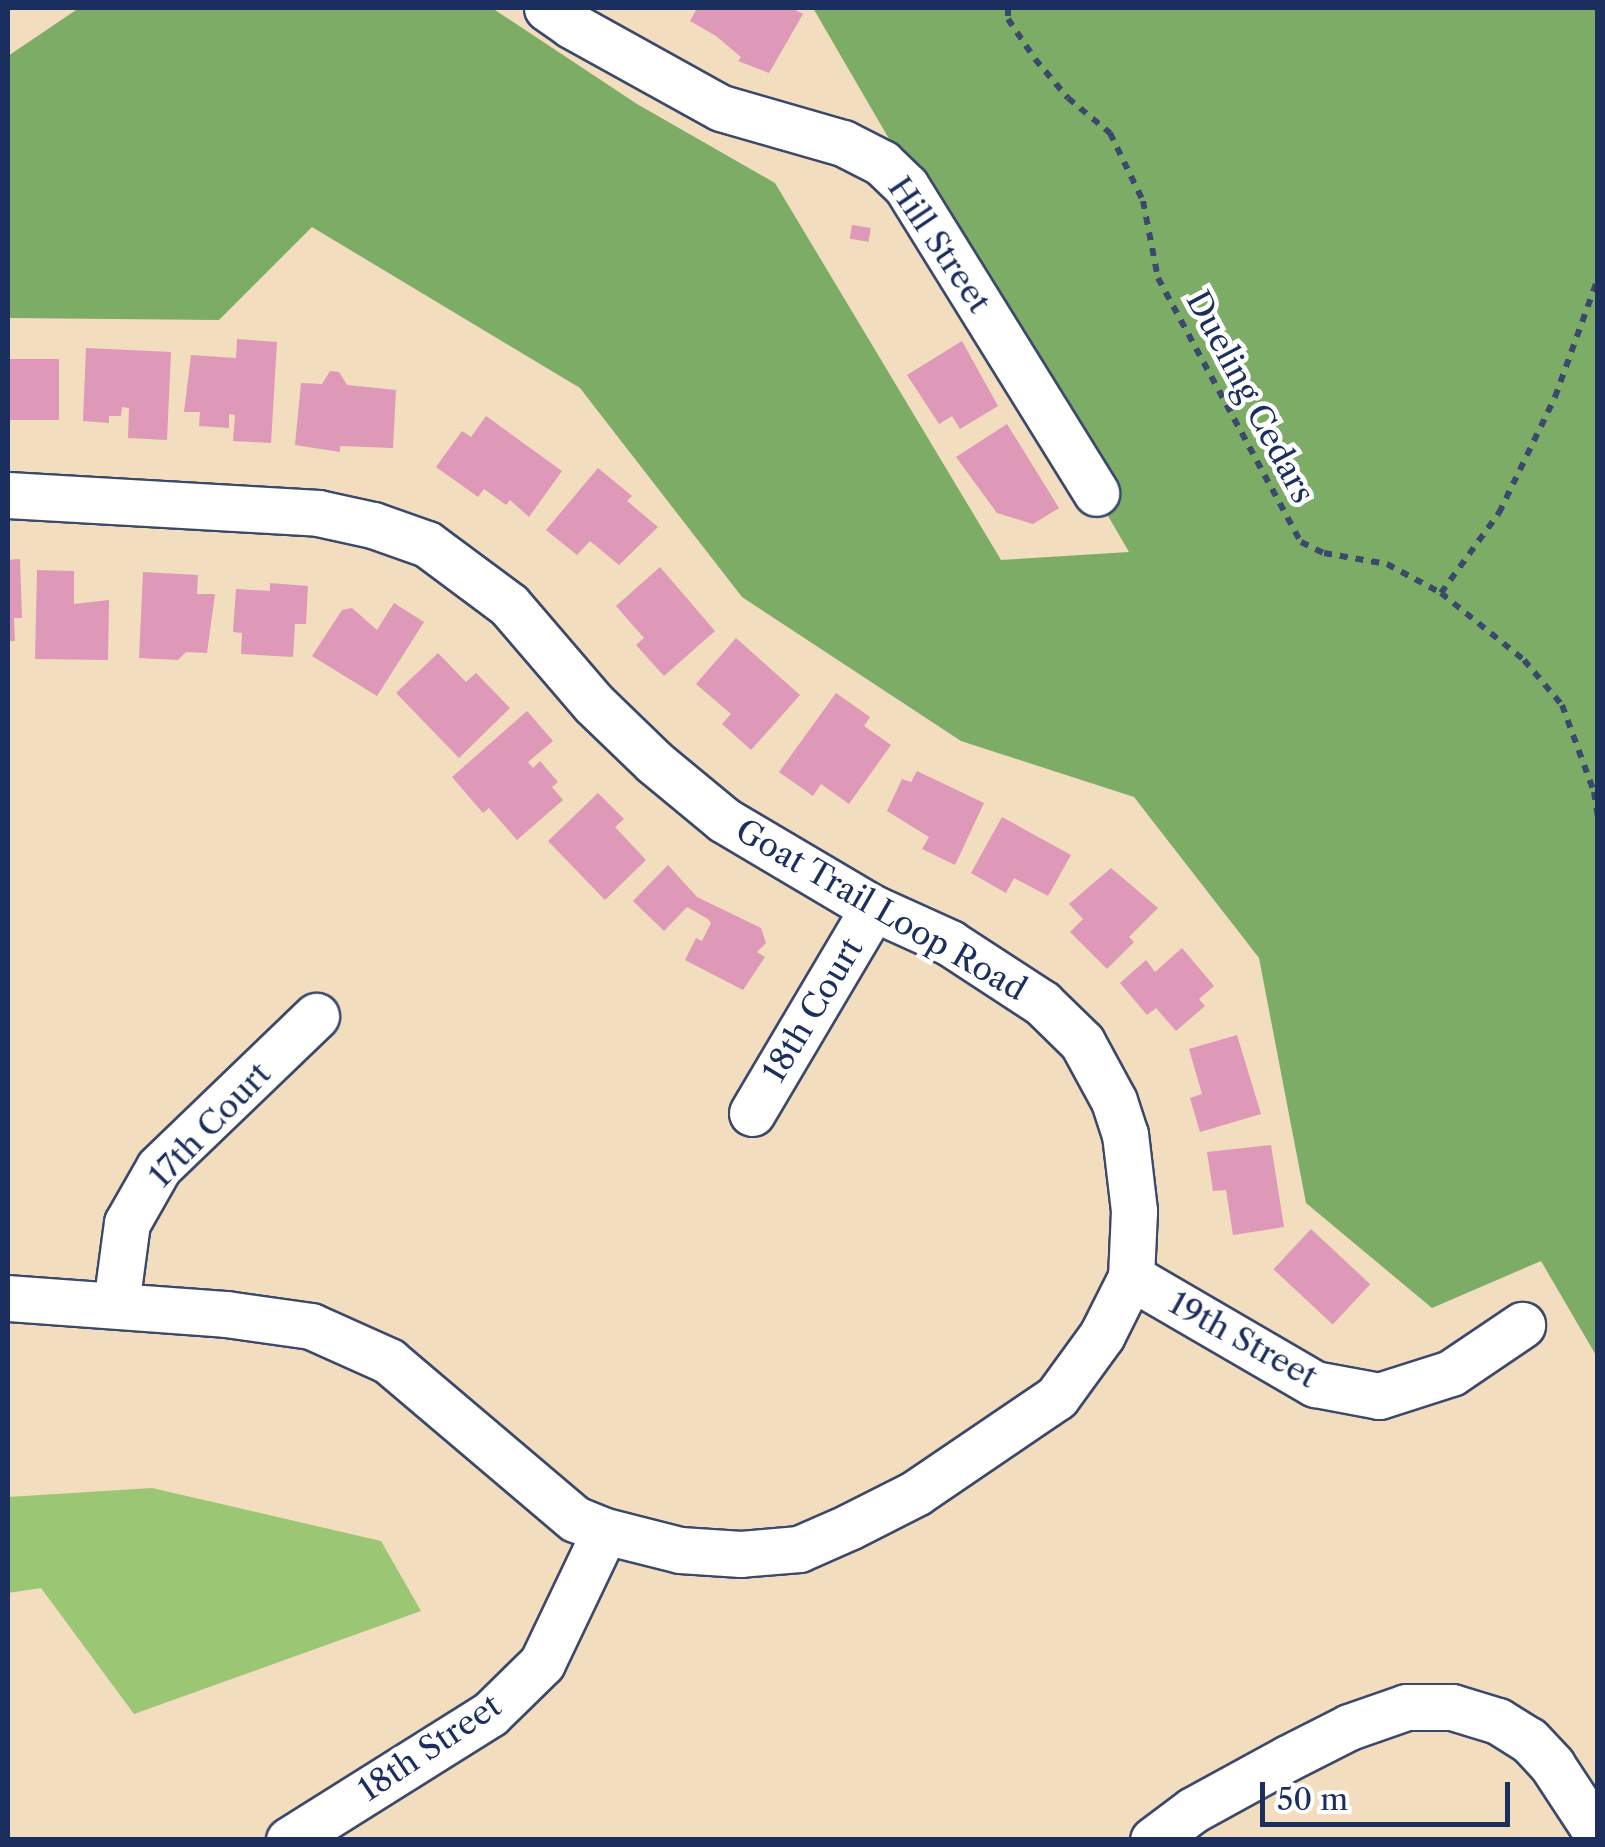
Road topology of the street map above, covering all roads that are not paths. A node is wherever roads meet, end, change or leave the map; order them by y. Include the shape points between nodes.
1 (547, 8) edge
2 (1096, 492) dead end
3 (8, 495) edge
4 (873, 908) junction
5 (316, 1016) dead end
6 (752, 1113) dead end
7 (1131, 1277) junction
8 (8, 1298) edge
9 (116, 1305) junction
10 (1522, 1325) dead end
11 (605, 1532) junction
12 (1598, 1836) edge
13 (289, 1840) edge
14 (1153, 1840) edge

1 - 2 street, Hill Street via 721,108 843,142 882,163 906,186
3 - 4 street, Goat Trail Loop Road via 318,513 427,544 509,605 594,704 694,796 752,840
4 - 6 street, 18th Court
4 - 7 street, Goat Trail Loop Road via 1000,972 1082,1042 1125,1134 1134,1212
5 - 9 street, 17th Court via 160,1167 127,1222
7 - 10 street, 19th Street via 1314,1384 1379,1396 1450,1373
7 - 11 street, Goat Trail Loop Road via 1102,1335 1057,1397 916,1493 849,1527 799,1548 741,1554 680,1550
8 - 9 street, Goat Trail Loop Road
9 - 11 street, Goat Trail Loop Road via 311,1326 389,1360 575,1519
11 - 13 street, 18th Street via 542,1663 529,1676 490,1714
12 - 14 street via 1529,1740 1498,1721 1452,1707 1406,1706 1349,1727 1192,1810

